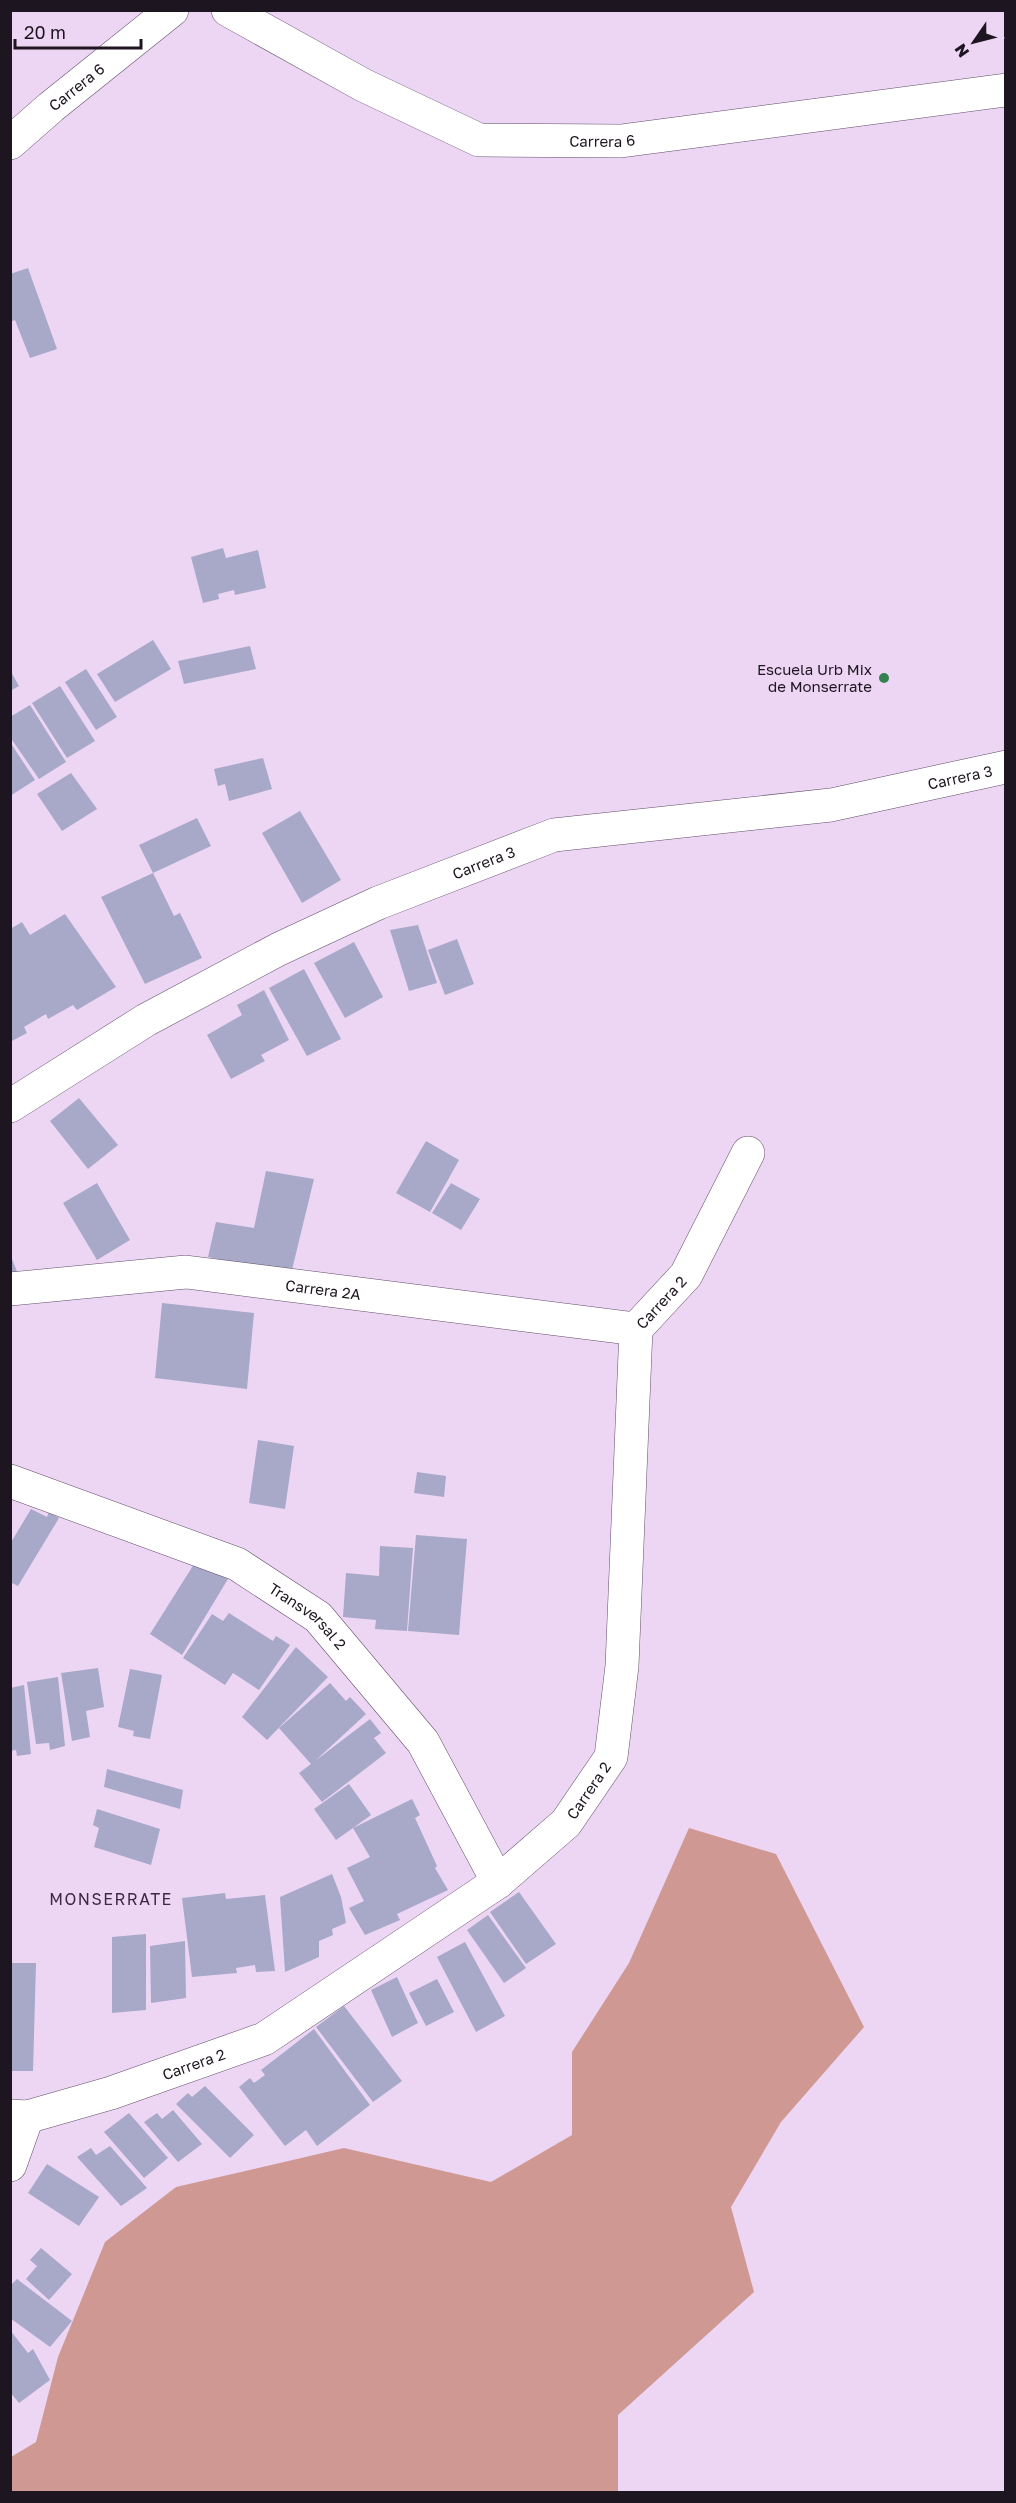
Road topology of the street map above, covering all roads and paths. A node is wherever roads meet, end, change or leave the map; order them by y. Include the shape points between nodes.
1 (172, 10) edge
2 (228, 10) edge
3 (1005, 90) edge
4 (10, 143) edge
5 (1005, 767) edge
6 (10, 1106) edge
7 (747, 1153) dead end
8 (10, 1289) edge
9 (636, 1329) junction
10 (10, 1481) edge
11 (498, 1882) junction
12 (19, 2116) edge
13 (10, 2165) edge

1 - 4 street, Carrera 6
2 - 3 street, Carrera 6 via 363,85 479,140 621,141
5 - 6 street, Carrera 3 via 831,805 554,835 378,903 279,949 146,1020
7 - 9 street, Carrera 2 via 686,1275
8 - 9 street, Carrera 2A via 186,1272
9 - 11 street, Carrera 2 via 622,1666 611,1757 566,1823
10 - 11 street, Transversal 2 via 237,1564 318,1617 423,1742
11 - 12 street, Carrera 2 via 264,2039 111,2094
12 - 13 street

